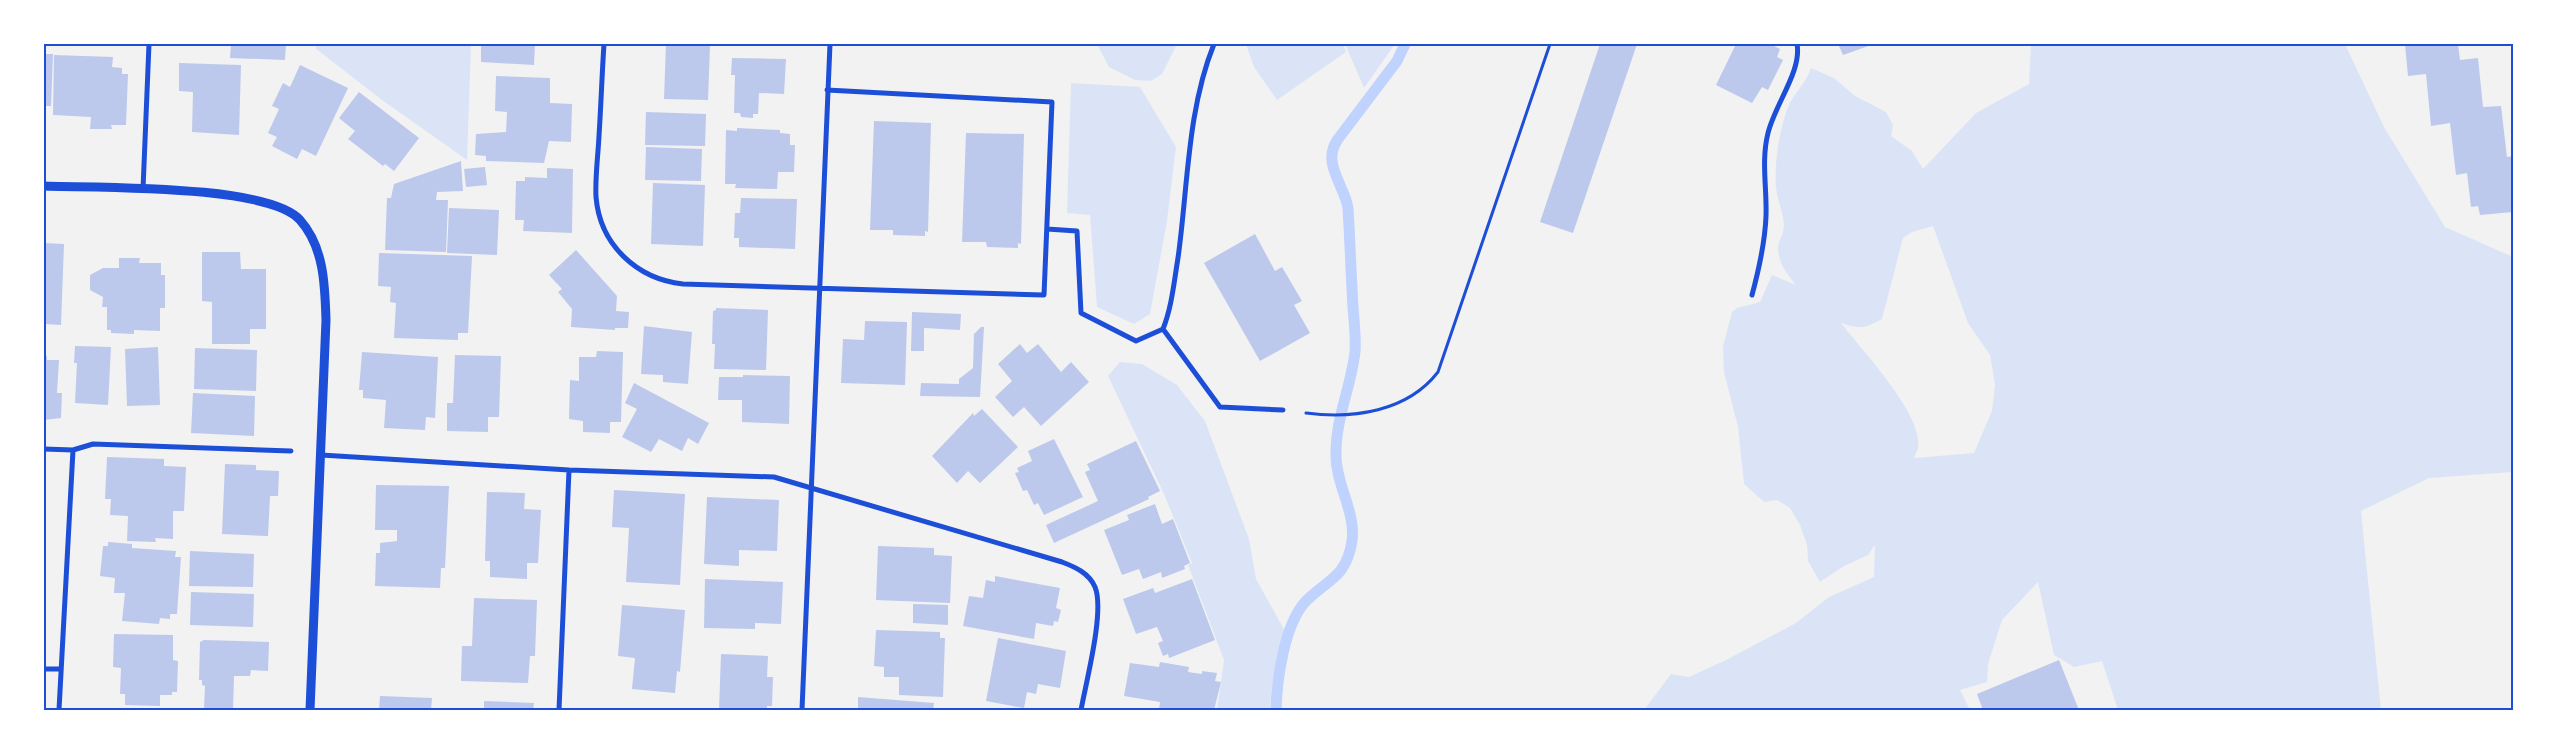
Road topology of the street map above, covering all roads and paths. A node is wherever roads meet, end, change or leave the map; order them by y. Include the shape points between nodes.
1 (149, 44) edge
2 (604, 44) edge
3 (830, 44) edge
4 (1214, 44) edge
5 (1550, 44) edge
6 (1797, 44) edge
7 (827, 90) junction
8 (44, 186) edge
9 (143, 190) junction
10 (1047, 229) junction
11 (819, 289) junction
12 (1752, 295) dead end
13 (1163, 329) junction
14 (1283, 410) joint
15 (44, 449) edge
16 (73, 450) junction
17 (291, 451) dead end
18 (321, 455) junction
19 (569, 470) junction
20 (811, 486) junction
21 (44, 668) edge
22 (61, 669) junction
23 (59, 710) edge
24 (310, 710) edge
25 (559, 710) edge
26 (802, 710) edge
27 (1082, 710) edge

1 - 9 street
2 - 11 street via 596,198 605,232 615,248 637,268 667,282
3 - 7 street
4 - 13 street via 1196,104 1185,210 1170,312
5 - 14 path via 1438,372 1416,393 1383,409 1354,415
6 - 12 street via 1798,61 1778,103 1768,134 1764,172 1764,240
7 - 10 street via 1052,102
7 - 11 street
8 - 9 street
9 - 18 street via 207,193 261,202 290,210 307,229 321,261 325,293
10 - 11 street via 1044,295
10 - 13 street via 1077,231 1081,313 1136,342
11 - 20 street
13 - 14 street via 1220,407
15 - 16 street
16 - 17 street via 94,444
16 - 22 street
18 - 19 street
18 - 24 street
19 - 20 street via 774,477
19 - 25 street
20 - 26 street
20 - 27 street via 1062,562 1088,576 1098,601
21 - 22 street
22 - 23 street

